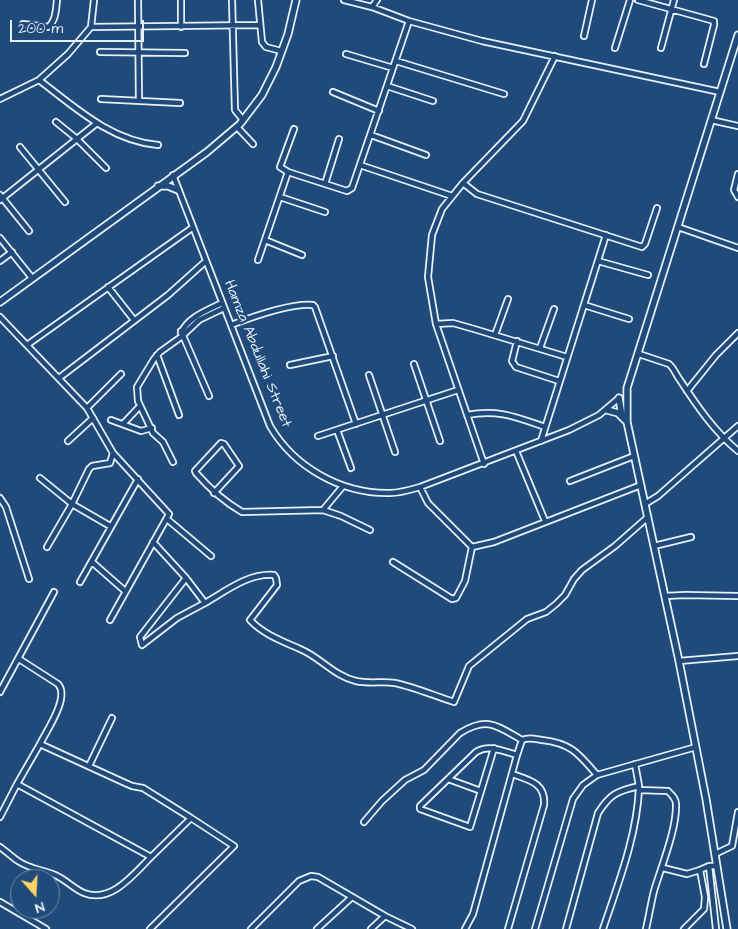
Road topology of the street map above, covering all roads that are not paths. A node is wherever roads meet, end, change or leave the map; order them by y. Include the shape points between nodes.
1 (57, 0) edge
2 (94, 0) edge
3 (138, 0) edge
4 (181, 0) edge
5 (232, 0) edge
6 (258, 0) edge
7 (296, 0) edge
8 (344, 0) edge
9 (377, 0) edge
10 (592, 0) edge
11 (630, 0) edge
12 (638, 0) edge
13 (674, 0) edge
14 (644, 1) edge
15 (372, 7) junction
16 (672, 9) junction
17 (409, 21) junction
18 (23, 24) dead end
19 (260, 25) junction
20 (181, 26) junction
21 (233, 26) junction
22 (92, 27) junction
23 (139, 27) junction
24 (738, 35) edge
25 (584, 36) dead end
26 (615, 48) dead end
27 (662, 48) dead end
28 (281, 51) junction
29 (100, 52) dead end
30 (139, 52) junction
31 (186, 53) dead end
32 (346, 54) dead end
33 (555, 56) junction
34 (396, 61) junction
35 (704, 64) dead end
36 (394, 68) junction
37 (39, 80) junction
38 (387, 86) junction
39 (333, 92) dead end
40 (720, 92) junction
41 (504, 94) dead end
42 (0, 100) edge
43 (101, 100) dead end
44 (139, 101) junction
45 (433, 101) dead end
46 (180, 103) dead end
47 (379, 111) junction
48 (243, 120) junction
49 (711, 120) junction
50 (56, 122) dead end
51 (96, 123) junction
52 (738, 126) edge
53 (237, 127) junction
54 (294, 129) dead end
55 (371, 135) junction
56 (77, 139) junction
57 (339, 139) dead end
58 (158, 144) dead end
59 (253, 144) dead end
60 (20, 147) dead end
61 (426, 155) dead end
62 (360, 165) junction
63 (39, 168) junction
64 (106, 168) dead end
65 (288, 172) junction
66 (738, 174) edge
67 (173, 175) junction
68 (463, 183) junction
69 (325, 184) junction
70 (158, 186) junction
71 (178, 190) junction
72 (452, 196) junction
73 (280, 197) junction
74 (738, 197) edge
75 (1, 198) edge
76 (65, 202) dead end
77 (657, 208) dead end
78 (325, 212) dead end
79 (678, 227) junction
80 (192, 228) junction
81 (29, 230) dead end
82 (606, 236) junction
83 (0, 238) edge
84 (265, 240) junction
85 (738, 248) edge
86 (12, 252) junction
87 (302, 255) dead end
88 (258, 260) dead end
89 (0, 261) edge
90 (206, 261) junction
91 (598, 261) junction
92 (648, 275) dead end
93 (32, 278) junction
94 (108, 287) junction
95 (508, 299) dead end
96 (0, 302) edge
97 (584, 305) junction
98 (223, 306) junction
99 (554, 309) dead end
100 (0, 317) edge
101 (629, 319) dead end
102 (134, 320) junction
103 (436, 324) junction
104 (231, 325) junction
105 (738, 333) edge
106 (182, 334) junction
107 (495, 335) junction
108 (517, 341) junction
109 (27, 345) junction
110 (540, 348) junction
111 (639, 354) junction
112 (157, 355) junction
113 (332, 356) junction
114 (567, 356) junction
115 (414, 364) dead end
116 (290, 365) dead end
117 (121, 374) dead end
118 (369, 375) dead end
119 (60, 378) junction
120 (559, 381) junction
121 (627, 388) junction
122 (458, 390) junction
123 (687, 390) junction
124 (209, 396) dead end
125 (619, 398) junction
126 (426, 401) junction
127 (626, 403) junction
128 (140, 406) junction
129 (87, 408) junction
130 (607, 410) junction
131 (179, 415) dead end
132 (382, 415) junction
133 (467, 415) junction
134 (622, 416) junction
135 (93, 418) junction
136 (111, 420) dead end
137 (627, 422) junction
138 (123, 424) junction
139 (356, 424) junction
140 (545, 426) junction
141 (738, 426) edge
142 (152, 428) junction
143 (338, 430) junction
144 (318, 436) dead end
145 (723, 438) junction
146 (68, 441) dead end
147 (440, 441) dead end
148 (541, 441) junction
149 (516, 451) junction
150 (738, 451) edge
151 (395, 452) dead end
152 (113, 453) junction
153 (634, 456) junction
154 (173, 462) dead end
155 (484, 464) junction
156 (351, 468) dead end
157 (40, 478) dead end
158 (138, 479) junction
159 (570, 480) dead end
160 (640, 485) junction
161 (343, 486) junction
162 (420, 488) junction
163 (214, 493) junction
164 (0, 499) edge
165 (72, 504) junction
166 (646, 504) junction
167 (323, 510) junction
168 (648, 517) junction
169 (167, 519) junction
170 (545, 522) junction
171 (110, 526) junction
172 (370, 530) dead end
173 (691, 537) dead end
174 (153, 542) junction
175 (654, 546) junction
176 (47, 547) dead end
177 (472, 547) junction
178 (211, 556) dead end
179 (92, 562) junction
180 (393, 562) dead end
181 (186, 578) junction
182 (29, 579) dead end
183 (80, 582) dead end
184 (125, 591) junction
185 (54, 592) dead end
186 (665, 596) junction
187 (738, 596) edge
188 (205, 603) junction
189 (110, 620) dead end
190 (738, 656) edge
191 (19, 658) junction
192 (679, 660) junction
193 (0, 692) edge
194 (112, 718) dead end
195 (522, 740) junction
196 (40, 744) junction
197 (696, 747) junction
198 (494, 748) junction
199 (516, 755) junction
200 (635, 764) junction
201 (89, 766) junction
202 (512, 774) junction
203 (597, 775) junction
204 (448, 779) junction
205 (17, 784) junction
206 (639, 788) junction
207 (481, 791) junction
208 (738, 812) edge
209 (0, 817) edge
210 (191, 818) junction
211 (364, 822) dead end
212 (738, 843) edge
213 (732, 846) junction
214 (0, 847) edge
215 (715, 854) junction
216 (151, 857) junction
217 (709, 866) junction
218 (717, 866) junction
219 (663, 868) junction
220 (700, 870) junction
221 (352, 897) junction
222 (0, 902) edge
223 (385, 916) junction
224 (46, 929) edge
225 (150, 929) edge
226 (251, 929) edge
227 (317, 929) edge
228 (371, 929) edge
229 (412, 929) edge
230 (465, 929) edge
231 (508, 929) edge
232 (535, 929) edge
233 (566, 929) edge
234 (603, 929) edge
235 (646, 929) edge
236 (684, 929) edge
237 (716, 929) edge
238 (728, 929) edge

1 - 18 street via 52,24 48,27
2 - 22 street
3 - 23 street
4 - 20 street
5 - 21 street
6 - 19 street
7 - 28 main road
8 - 15 street
9 - 15 street
10 - 25 street
11 - 26 street
12 - 14 street
13 - 16 street
14 - 16 street
15 - 17 street
16 - 27 street
16 - 35 street via 715,22
17 - 33 street via 482,42
17 - 34 street
19 - 21 street
19 - 28 street via 262,42 266,47
20 - 21 street
20 - 23 street
21 - 48 street via 235,110
22 - 23 street
22 - 37 street
23 - 30 street
24 - 40 main road
28 - 48 main road via 268,83
29 - 30 street
30 - 31 street
30 - 44 street
32 - 36 street
33 - 40 street
33 - 68 street via 523,121
34 - 36 street
34 - 41 street
36 - 38 street
37 - 42 street
37 - 51 street
38 - 45 street
38 - 47 street
39 - 47 street
40 - 49 main road
43 - 44 street
44 - 46 street
47 - 55 street
48 - 53 main road
49 - 52 street
49 - 79 main road
50 - 56 street
51 - 56 street
51 - 58 street via 128,139
53 - 59 street
53 - 67 main road
54 - 65 street via 280,166
55 - 61 street
55 - 62 street
56 - 63 street
56 - 64 street
57 - 69 street
60 - 63 street
62 - 69 street via 350,190
62 - 72 street
63 - 75 street
63 - 76 street
65 - 69 street
65 - 73 street
66 - 74 street via 734,190
67 - 70 main road
67 - 71 street, Hamza Abdullahi Street
68 - 72 street
68 - 82 street via 477,194
70 - 71 main road
70 - 93 main road
71 - 80 street, Hamza Abdullahi Street
72 - 103 street via 442,209 432,235 428,277
73 - 78 street
73 - 84 street
75 - 81 street
77 - 82 street via 644,246
79 - 85 street
79 - 111 main road
80 - 90 street, Hamza Abdullahi Street
80 - 94 street
82 - 91 street
83 - 86 street
84 - 87 street
84 - 88 street
86 - 89 street
86 - 93 street
90 - 98 street, Hamza Abdullahi Street
90 - 102 street
91 - 92 street
91 - 97 street
93 - 96 main road
94 - 102 street
94 - 109 street
95 - 107 street
97 - 101 street
97 - 114 street
98 - 104 street, Hamza Abdullahi Street
98 - 106 street
99 - 110 street
100 - 109 street
102 - 119 street
103 - 107 street via 453,324
103 - 122 street
104 - 113 street via 302,305 313,305
104 - 161 street, Hamza Abdullahi Street via 278,439 306,466
105 - 123 street
106 - 112 street
106 - 124 street
107 - 108 street
108 - 110 street
108 - 120 street via 512,361 516,367
109 - 119 street
110 - 114 street
111 - 121 main road
111 - 123 street via 673,367
112 - 128 street via 137,387
112 - 131 street
113 - 116 street
113 - 139 street
114 - 120 street
115 - 126 street
117 - 129 street
118 - 132 street
119 - 129 street
120 - 140 street
121 - 125 main road
121 - 127 main road
122 - 126 street
122 - 133 street
123 - 145 street
125 - 127 main road
125 - 130 street, Hamza Abdullahi Street
125 - 134 main road
126 - 132 street
126 - 147 street
127 - 137 main road
128 - 138 street
128 - 142 street
129 - 135 street
130 - 134 main road
130 - 148 street, Hamza Abdullahi Street
132 - 139 street
132 - 151 street
133 - 140 street via 501,413
133 - 155 street
134 - 137 main road
135 - 146 street
135 - 152 street
136 - 138 street
137 - 153 main road
138 - 142 street via 141,431
139 - 143 street
140 - 148 street
141 - 145 street
142 - 154 street
143 - 144 street
143 - 156 street
145 - 150 street
145 - 166 street
148 - 149 street, Hamza Abdullahi Street
149 - 155 street, Hamza Abdullahi Street
149 - 170 street
152 - 158 street
152 - 165 street via 110,463 92,466
153 - 159 street
153 - 160 main road
155 - 162 street, Hamza Abdullahi Street
157 - 165 street
158 - 169 street via 168,511
158 - 171 street
160 - 166 main road
160 - 170 street
161 - 162 street, Hamza Abdullahi Street via 388,493
161 - 167 street
162 - 177 street via 428,503
163 - 163 street via 239,466 221,443 195,471
163 - 167 street via 242,512
164 - 182 street via 6,507
165 - 171 street
165 - 176 street
166 - 168 main road
167 - 172 street
168 - 175 main road
168 - 188 street via 582,570 556,604 546,612 527,619 469,666 454,702 394,683 356,681 338,675 302,649 284,643 255,626 250,620 277,585 274,575 266,574 243,581
169 - 174 street
169 - 178 street
170 - 177 street
171 - 179 street
173 - 175 street
174 - 181 street
174 - 184 street
175 - 186 main road
177 - 180 street via 465,581 456,598 452,599
179 - 183 street
179 - 184 street
181 - 188 street
181 - 188 street via 140,637 142,645 177,618
184 - 189 street
185 - 191 street
186 - 187 street
186 - 192 main road
190 - 192 street
191 - 193 street
191 - 196 street via 62,688 60,706
192 - 197 main road
194 - 201 street
195 - 199 street
195 - 203 street via 527,738 566,745 582,757
195 - 211 street via 484,722 466,729 424,770 405,780
196 - 201 street
196 - 205 street
197 - 200 street
197 - 215 main road
198 - 199 street
198 - 204 street via 484,747 476,752
198 - 207 street
199 - 202 street
200 - 203 street
200 - 206 street
201 - 210 street via 143,788
202 - 230 street via 473,914
202 - 231 street via 538,785 545,796
203 - 232 street via 583,785 573,799
204 - 207 street
204 - 207 street via 420,809 470,827
205 - 209 street
205 - 216 street
206 - 219 street via 668,791 675,799
206 - 233 street via 622,790 607,799 598,813
206 - 234 street via 634,827
208 - 213 street
210 - 216 street
210 - 225 street via 234,846
212 - 213 street
213 - 215 street
214 - 216 street via 23,864 56,875 98,897 109,894
215 - 218 main road
217 - 218 street
217 - 220 street
217 - 237 street
218 - 238 main road
219 - 220 street via 687,874
219 - 235 street
220 - 236 street via 704,909
221 - 223 street
221 - 226 street via 311,876 299,881
221 - 227 street
222 - 224 street
223 - 228 street
223 - 229 street

